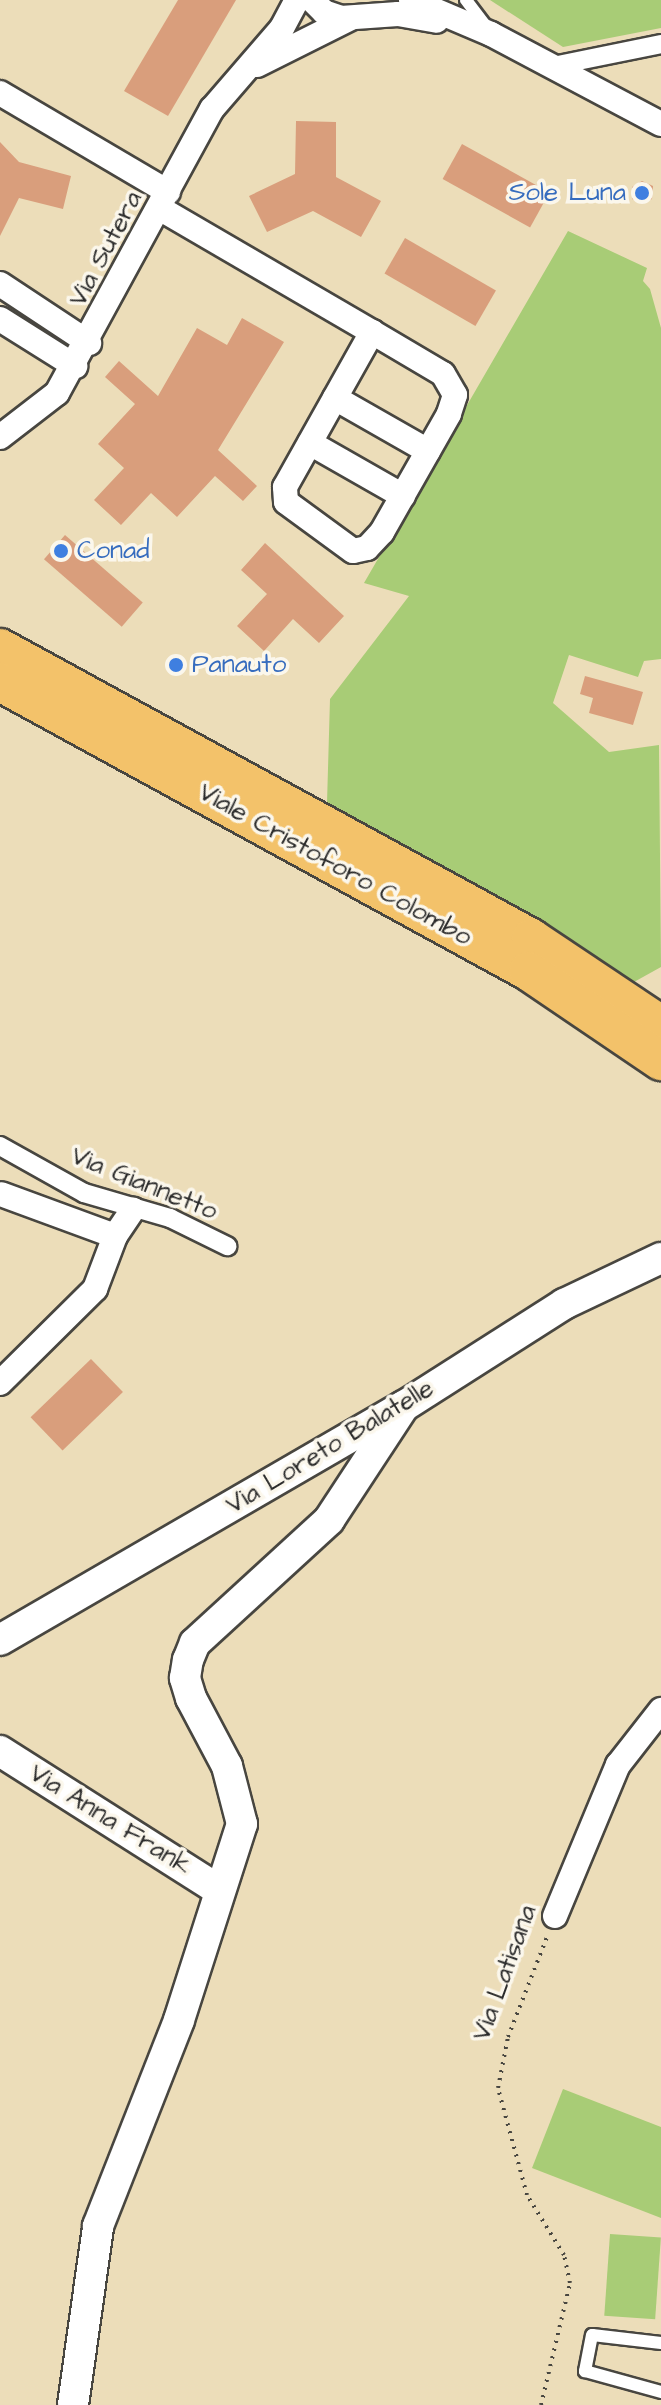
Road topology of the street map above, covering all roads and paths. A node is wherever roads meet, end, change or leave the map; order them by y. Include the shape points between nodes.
1 (297, 0) edge
2 (312, 0) edge
3 (411, 0) edge
4 (466, 0) edge
5 (362, 11) edge
6 (483, 31) junction
7 (661, 44) edge
8 (553, 66) junction
9 (244, 72) junction
10 (0, 93) edge
11 (661, 124) edge
12 (164, 200) junction
13 (0, 284) edge
14 (0, 319) edge
15 (372, 332) junction
16 (89, 343) junction
17 (75, 366) junction
18 (335, 398) junction
19 (0, 437) edge
20 (310, 443) junction
21 (428, 451) junction
22 (403, 496) junction
23 (0, 648) edge
24 (0, 682) edge
25 (661, 1025) edge
26 (661, 1061) edge
27 (0, 1146) edge
28 (1, 1194) edge
29 (133, 1209) junction
30 (115, 1236) junction
31 (227, 1246) dead end
32 (661, 1258) edge
33 (0, 1383) edge
34 (404, 1406) junction
35 (0, 1640) edge
36 (661, 1710) edge
37 (0, 1751) edge
38 (219, 1890) junction
39 (555, 1916) joint
40 (661, 2343) edge
41 (661, 2392) edge
42 (73, 2405) edge
43 (541, 2405) edge

1 - 9 street, Via Sutera via 282,28
2 - 5 street via 333,16
3 - 6 street
4 - 6 lane
5 - 6 street
5 - 9 street
6 - 8 street
7 - 8 street
8 - 11 street
9 - 12 street, Via Sutera via 212,109
10 - 12 street
12 - 15 street
12 - 16 street, Via Sutera
13 - 16 street
14 - 17 street
15 - 18 street
15 - 21 street via 443,374 455,395
16 - 17 street, Via Sutera
17 - 19 street, Via Sutera via 57,393
18 - 20 street
18 - 21 street
20 - 22 street
20 - 22 street via 285,487 286,502 353,551 367,548 382,532
21 - 22 street
23 - 25 main road, Viale Cristoforo Colombo via 531,938
24 - 26 main road, Viale Cristoforo Colombo via 528,971
27 - 29 street, Via Giannetto via 84,1193
28 - 30 street
29 - 30 street
29 - 31 street, Via Giannetto via 170,1218
30 - 33 street via 95,1289
32 - 34 street, Via Loreto Balatelle via 564,1304
34 - 35 street, Via Loreto Balatelle
34 - 38 street via 329,1520 195,1643 188,1660 185,1678 191,1698 227,1766 239,1803 238,1849
36 - 39 street, Via Latisana via 618,1765
37 - 38 street, Via Anna Frank
38 - 42 street via 179,2020 98,2226
39 - 43 path, Via Latisana via 508,2037 498,2088 527,2195 564,2255 570,2283
40 - 41 lane via 592,2335 585,2371

